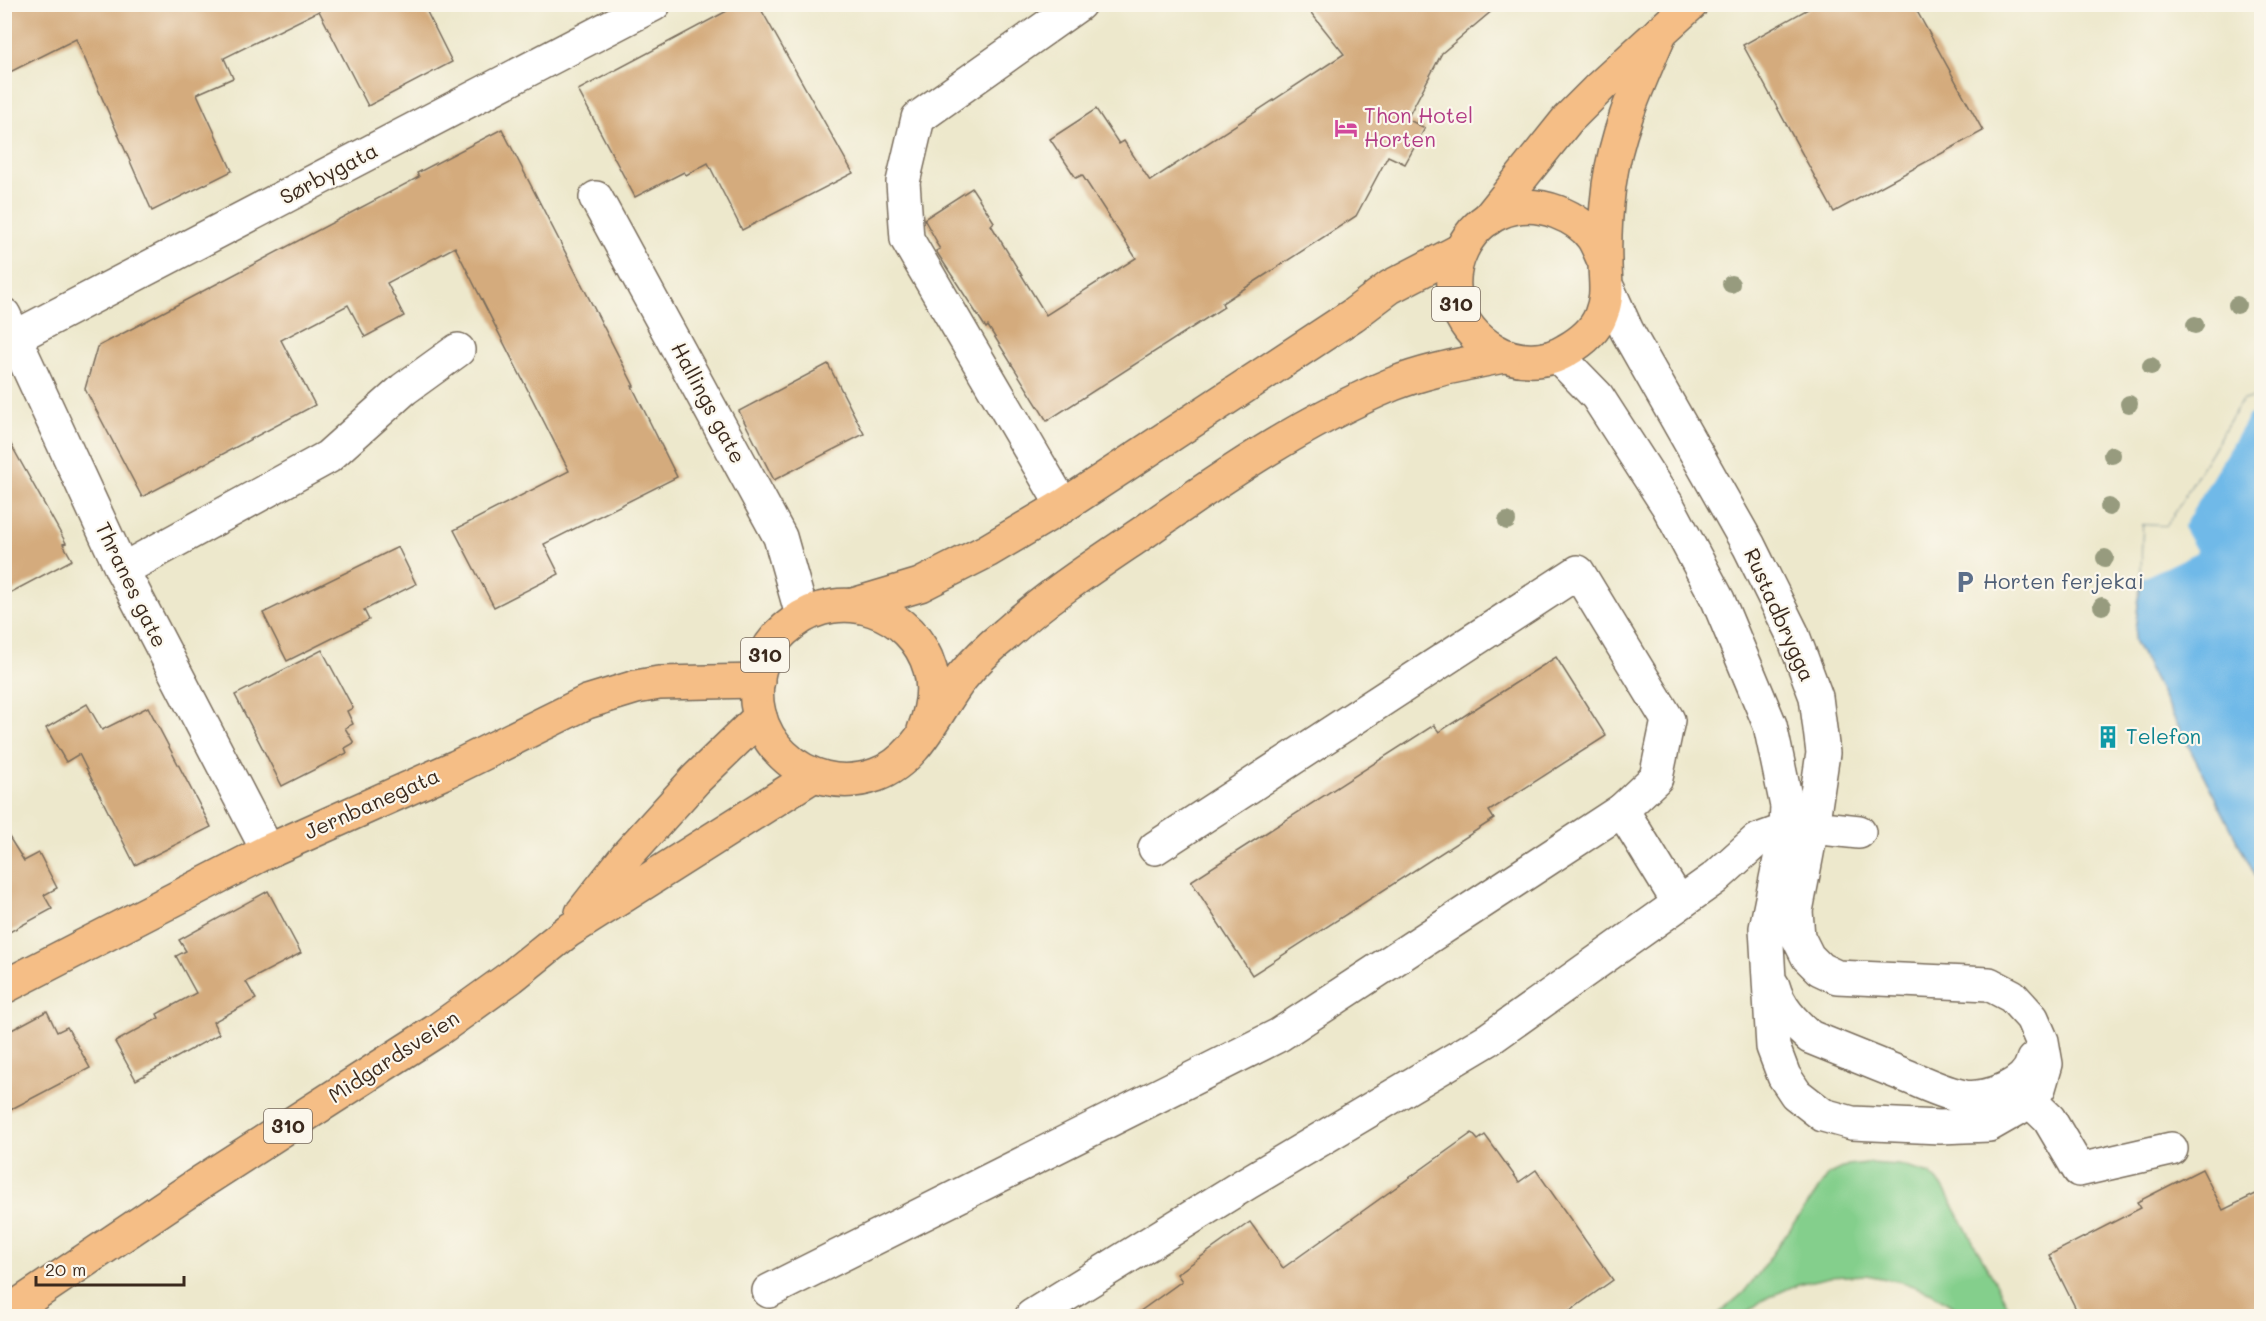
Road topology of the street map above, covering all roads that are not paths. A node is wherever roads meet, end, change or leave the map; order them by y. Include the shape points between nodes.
1 (654, 4) edge
2 (1079, 4) edge
3 (1691, 4) edge
4 (1661, 31) junction
5 (596, 198) dead end
6 (1488, 219) junction
7 (1461, 249) junction
8 (1606, 276) junction
9 (8, 332) edge
10 (458, 350) dead end
11 (1503, 356) junction
12 (1558, 356) junction
13 (1064, 506) junction
14 (122, 570) junction
15 (853, 605) junction
16 (802, 615) junction
17 (758, 681) junction
18 (760, 717) junction
19 (924, 730) junction
20 (814, 775) junction
21 (1622, 810) junction
22 (1799, 829) junction
23 (1859, 832) dead end
24 (1155, 848) dead end
25 (268, 851) junction
26 (1680, 903) junction
27 (568, 931) junction
28 (1767, 957) junction
29 (4, 987) edge
30 (2022, 1007) junction
31 (2028, 1099) junction
32 (2171, 1149) dead end
33 (769, 1290) dead end
34 (4, 1315) edge
35 (1032, 1317) edge

1 - 9 street, Sørbygata
2 - 13 street via 918,118 903,182 906,239
3 - 4 main road, 310
4 - 6 main road, 310 via 1568,119
4 - 8 main road, 310 via 1621,124 1610,184
5 - 16 street, Hallings gate via 780,537
6 - 7 main road, 310 via 1472,232
6 - 8 main road, 310 via 1515,207 1544,207 1571,217 1592,236
7 - 11 main road, 310 via 1454,274 1455,300 1464,324 1481,342
7 - 13 main road, 310 via 1390,287
8 - 12 main road, 310 via 1600,317 1583,340
8 - 22 street, Rustadbrygga via 1627,331 1749,546 1792,633 1816,697 1822,753
9 - 14 street, Thranes gate
10 - 14 street via 404,389 328,457
11 - 12 main road, 310 via 1530,361
11 - 19 main road, 310 via 1393,384 1323,418 1210,486 1057,592 1006,633 963,675
12 - 22 street, Rustadbrygga via 1612,417 1668,506 1718,600 1770,725 1786,806
13 - 15 main road, 310 via 920,585
14 - 25 street, Thranes gate
15 - 16 main road, 310 via 818,607
15 - 19 main road, 310 via 893,619 921,650 930,669 933,689
16 - 17 main road, 310 via 771,645
17 - 18 main road, 310
17 - 25 main road, Jernbanegata via 659,683 586,702 456,767
18 - 20 main road, 310 via 778,751 790,764
18 - 27 main road, Midgardsveien / 310 via 696,779 629,853
19 - 20 main road, 310 via 897,764 878,774 857,780
20 - 27 main road, Midgardsveien / 310
21 - 24 street via 1656,778 1668,720 1578,572
21 - 26 street
21 - 33 street via 1279,1035
22 - 23 street
22 - 26 street via 1756,841
22 - 28 street, Rustadbrygga via 1766,928
22 - 30 street, Rustadbrygga via 1798,938 1820,969 1837,976 1989,984 2012,996
25 - 29 main road, Jernbanegata
26 - 35 street via 1489,1040 1247,1183
27 - 34 main road, Midgardsveien / 310 via 436,1031
28 - 30 street, Rustadbrygga via 1779,1004 1810,1037 1966,1097 2010,1088 2031,1067 2035,1046
28 - 31 street, Rustadbrygga via 1773,1047 1796,1094 1823,1115 1852,1123 1989,1125
30 - 31 street, Rustadbrygga via 2032,1018 2042,1041 2046,1064 2039,1088
31 - 32 street via 2049,1119 2079,1170

